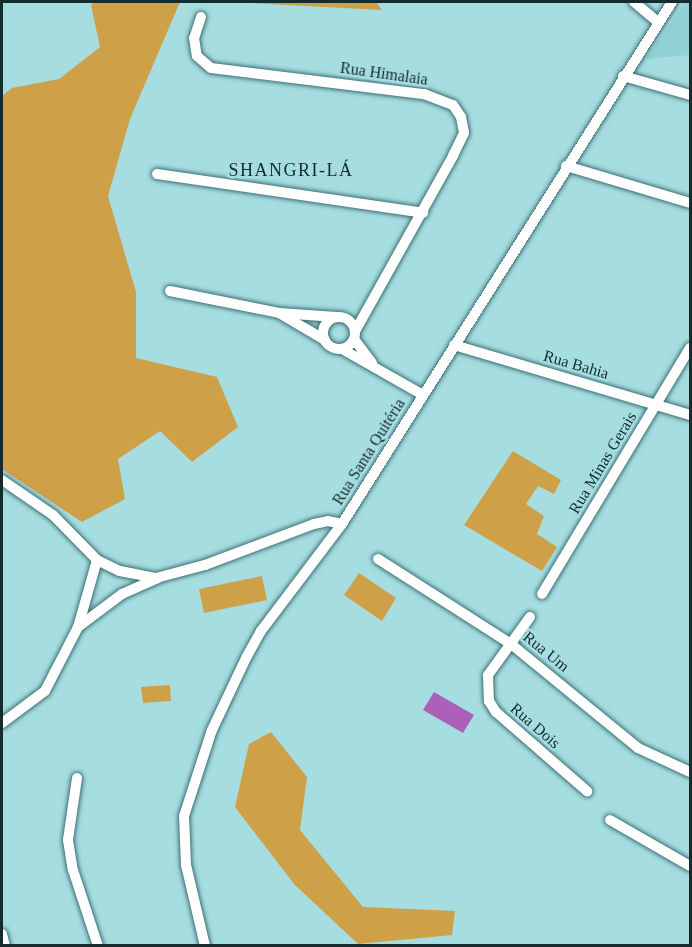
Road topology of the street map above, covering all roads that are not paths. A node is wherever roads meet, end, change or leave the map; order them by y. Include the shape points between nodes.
1 (634, 2) edge
2 (672, 2) edge
3 (201, 17) dead end
4 (658, 22) junction
5 (623, 76) junction
6 (690, 95) edge
7 (566, 166) junction
8 (157, 174) dead end
9 (690, 203) edge
10 (423, 213) junction
11 (170, 291) dead end
12 (367, 306) junction
13 (279, 313) junction
14 (341, 318) junction
15 (354, 335) junction
16 (325, 340) junction
17 (454, 345) junction
18 (690, 348) edge
19 (342, 349) junction
20 (374, 365) junction
21 (423, 395) junction
22 (656, 404) junction
23 (690, 415) edge
24 (2, 480) edge
25 (342, 524) junction
26 (378, 559) dead end
27 (97, 560) junction
28 (161, 577) junction
29 (542, 594) dead end
30 (530, 617) dead end
31 (78, 627) junction
32 (511, 644) junction
33 (2, 723) edge
34 (690, 772) edge
35 (77, 778) dead end
36 (587, 791) dead end
37 (610, 820) dead end
38 (690, 866) edge
39 (2, 934) edge
40 (5, 945) edge
41 (98, 945) edge
42 (205, 945) edge

1 - 4 street
2 - 4 street, Rua Santa Quitéria
3 - 10 street, Rua Himalaia via 195,38 197,56 211,68 424,94 453,105 462,117 464,134
4 - 5 street, Rua Santa Quitéria
5 - 6 street
5 - 7 street, Rua Santa Quitéria
7 - 9 street
7 - 17 street, Rua Santa Quitéria
8 - 10 street
10 - 12 street, Rua Himalaia
11 - 13 street
12 - 14 street, Rua Himalaia
12 - 15 street, Rua Himalaia
13 - 14 street
13 - 16 street
14 - 15 street
14 - 16 street via 325,328
15 - 19 street
15 - 20 street
16 - 19 street via 333,348
17 - 21 street, Rua Santa Quitéria
17 - 22 street, Rua Bahia
18 - 22 street, Rua Minas Gerais
19 - 20 street
20 - 21 street
21 - 25 street, Rua Santa Quitéria
22 - 23 street, Rua Bahia
22 - 29 street, Rua Minas Gerais
24 - 27 street via 53,514
25 - 28 street via 314,524 205,565
25 - 42 street, Rua Santa Quitéria via 261,631 246,658 212,730 187,805 182,840
26 - 32 street, Rua Um
27 - 28 street via 120,572
27 - 31 street
28 - 31 street via 122,594
30 - 32 street, Rua Dois
31 - 33 street via 44,693
32 - 34 street, Rua Um via 638,748
32 - 36 street, Rua Dois via 488,675 489,701 496,712
35 - 41 street via 68,840
37 - 38 street
39 - 40 street

